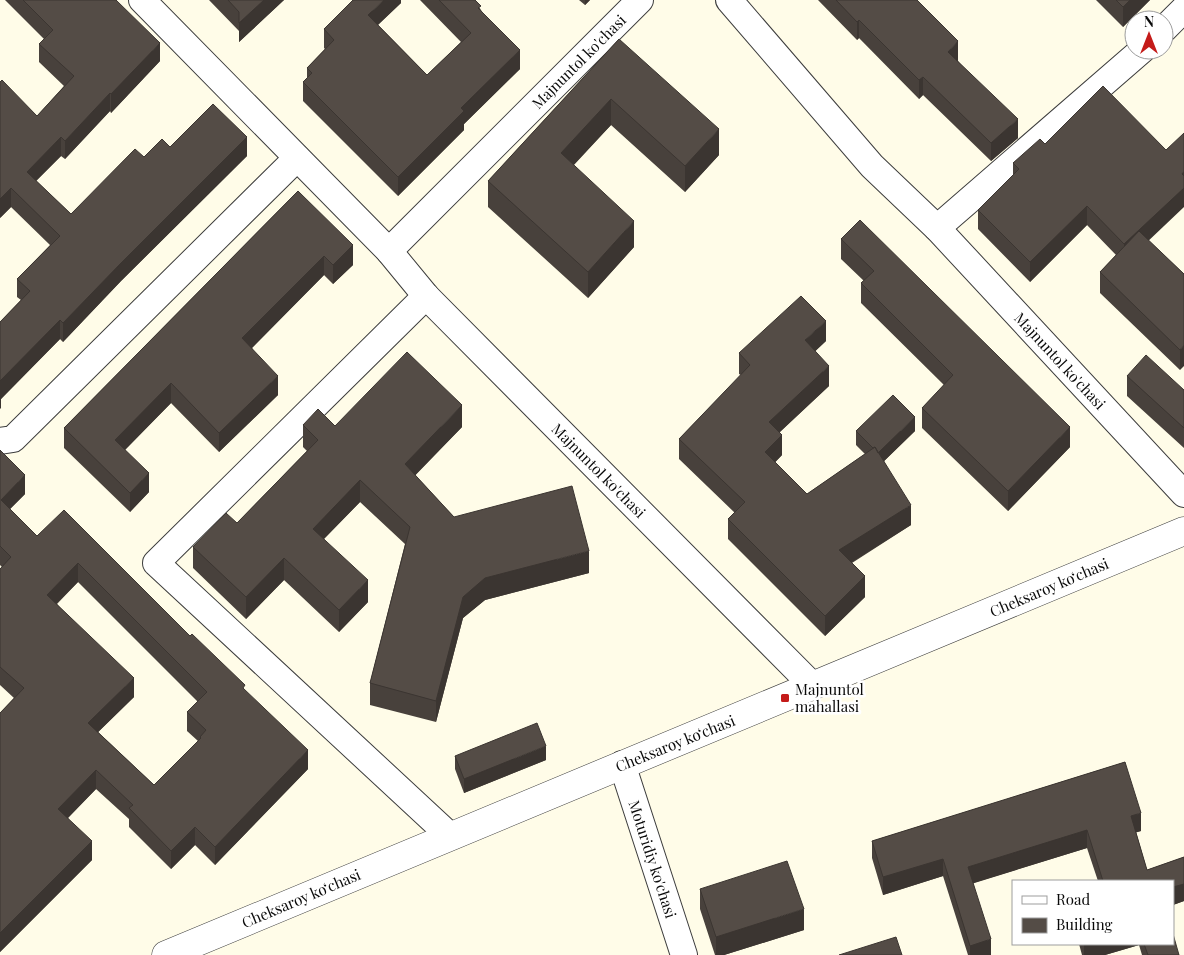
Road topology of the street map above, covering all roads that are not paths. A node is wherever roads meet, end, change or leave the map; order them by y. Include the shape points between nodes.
1 (142, 0) edge
2 (640, 0) edge
3 (729, 0) edge
4 (1184, 10) edge
5 (1174, 20) edge
6 (1130, 60) edge
7 (297, 158) junction
8 (937, 228) junction
9 (389, 251) junction
10 (426, 296) junction
11 (0, 440) edge
12 (1184, 494) edge
13 (1184, 531) edge
14 (813, 686) junction
15 (622, 764) junction
16 (449, 835) junction
17 (166, 955) edge
18 (684, 955) edge

1 - 7 street, Majnuntol ko'chasi
2 - 9 street, Majnuntol ko'chasi
3 - 8 street, Majnuntol ko'chasi via 872,166
4 - 5 street
6 - 8 street
7 - 9 street, Majnuntol ko'chasi
7 - 11 street via 13,439
8 - 12 street, Majnuntol ko'chasi
9 - 10 street, Majnuntol ko'chasi
10 - 14 street, Majnuntol ko'chasi
10 - 16 street via 156,563
13 - 14 street, Cheksaroy koʻchasi
14 - 15 street, Cheksaroy koʻchasi
15 - 16 street, Cheksaroy koʻchasi
15 - 18 street, Moturidiy ko'chasi
16 - 17 street, Cheksaroy koʻchasi

